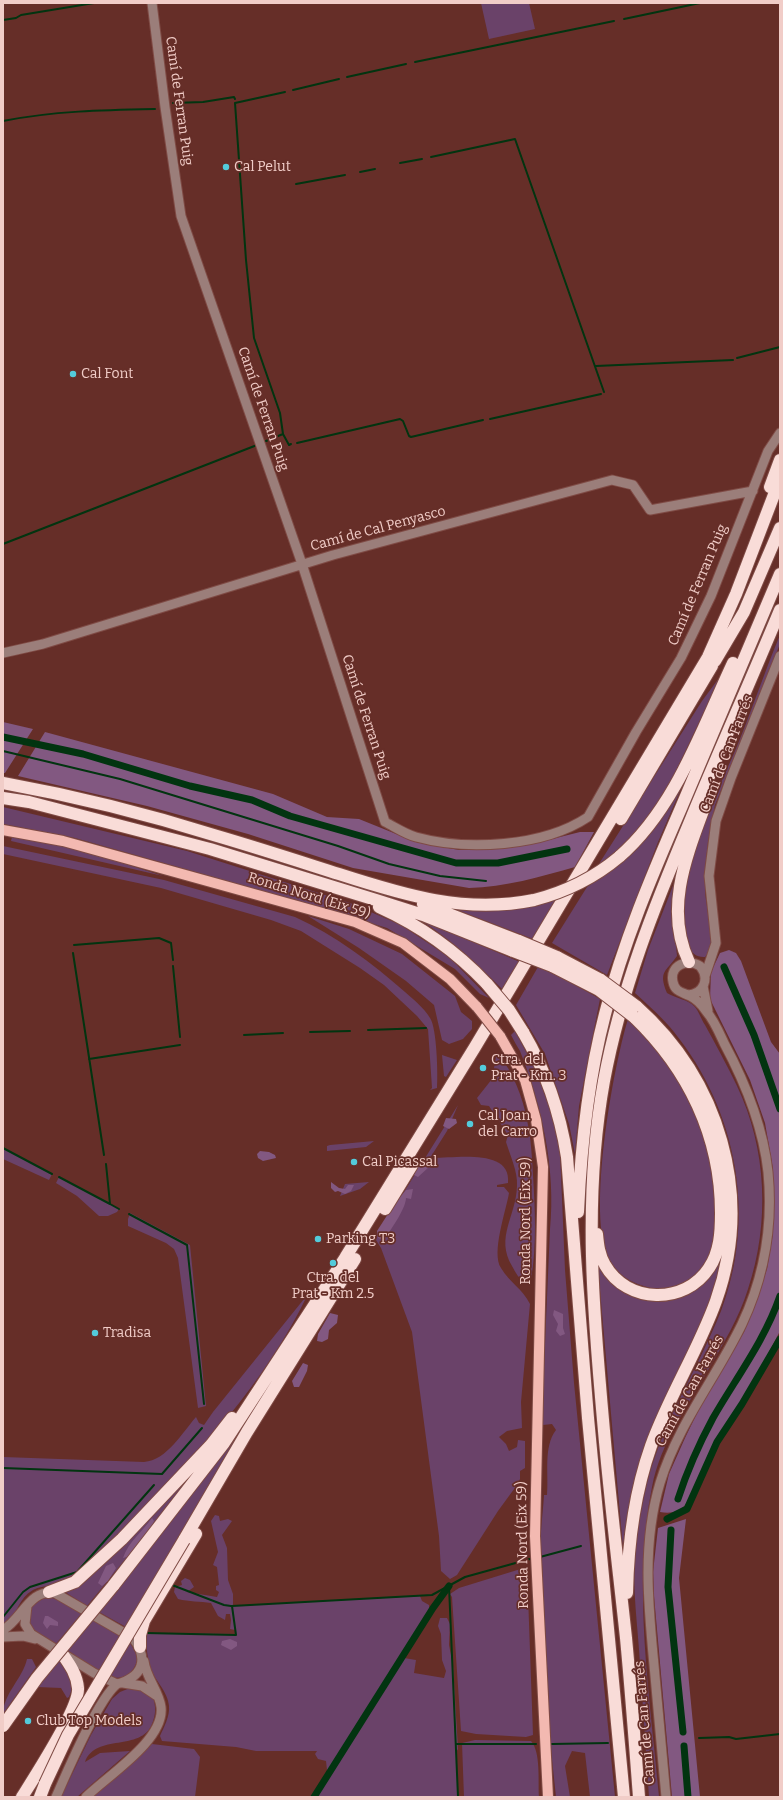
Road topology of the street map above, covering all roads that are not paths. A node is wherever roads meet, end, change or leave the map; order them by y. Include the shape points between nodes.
1 (152, 3) edge
2 (780, 433) edge
3 (780, 460) edge
4 (780, 479) edge
5 (753, 490) junction
6 (780, 502) edge
7 (780, 528) edge
8 (302, 564) junction
9 (780, 574) edge
10 (780, 610) edge
11 (3, 654) edge
12 (780, 656) edge
13 (711, 659) junction
14 (738, 708) junction
15 (3, 782) edge
16 (3, 798) edge
17 (3, 830) edge
18 (379, 887) junction
19 (342, 890) junction
20 (516, 946) junction
21 (711, 959) junction
22 (694, 964) junction
23 (705, 976) junction
24 (704, 986) junction
25 (688, 995) junction
26 (635, 1011) junction
27 (708, 1013) junction
28 (592, 1181) junction
29 (577, 1293) junction
30 (284, 1353) junction
31 (287, 1370) junction
32 (49, 1592) junction
33 (27, 1606) junction
34 (3, 1630) edge
35 (3, 1637) edge
36 (36, 1639) junction
37 (626, 1641) junction
38 (142, 1651) junction
39 (63, 1655) junction
40 (120, 1684) junction
41 (157, 1696) junction
42 (3, 1726) edge
43 (22, 1797) edge
44 (40, 1797) edge
45 (56, 1797) edge
46 (86, 1797) edge
47 (548, 1797) edge
48 (624, 1797) edge
49 (639, 1797) edge
50 (666, 1797) edge

1 - 8 street, Camí de Ferran Puig via 181,216
2 - 5 street, Camí de Ferran Puig via 768,451
3 - 13 highway
4 - 13 highway
5 - 8 street, Camí de Cal Penyasco via 650,510 633,484 612,480
5 - 8 street, Camí de Ferran Puig via 711,596 681,658 588,817 552,834 485,846 455,845 414,837 385,822
6 - 13 highway via 731,628
7 - 13 highway via 746,607
8 - 11 street, Camí de Cal Penyasco
9 - 18 highway, bridge via 669,797 648,829 619,858 560,892 534,900 495,906 469,906
9 - 29 highway via 651,878 613,984 597,1048 584,1122 577,1228
10 - 14 highway
12 - 21 street, Camí de Can Farrés via 731,778 715,826 709,876 716,938
13 - 30 highway via 475,1047
13 - 31 highway via 473,1064
14 - 22 highway via 727,747 682,874 678,928 682,948
14 - 28 highway via 656,903 628,983 605,1079 595,1140
15 - 18 highway via 167,821
16 - 19 highway via 29,802 187,842
17 - 47 main road, Ronda Nord (Eix 59), bridge via 63,841 355,922 403,943 450,979 477,1007 500,1036 525,1080 536,1120 543,1167 535,1536
18 - 20 highway
19 - 20 highway
19 - 29 highway, bridge via 424,930 458,956 487,984 523,1032 550,1088 565,1141
20 - 26 highway, bridge via 600,985
21 - 22 street via 707,964
21 - 23 street, Camí de Can Farrés
22 - 23 street via 702,969
22 - 25 street via 681,964 676,968 673,978 678,991
23 - 24 street
24 - 25 street via 698,992
24 - 27 street
25 - 27 street via 700,1003
26 - 28 highway via 682,1075 711,1138 720,1183 721,1220 716,1254 704,1275 689,1287 665,1295 641,1293 619,1281 606,1267 599,1251
26 - 37 highway via 660,1028 683,1057 709,1104 721,1137 729,1173 731,1228 726,1265 717,1300 657,1430 641,1481 634,1510 628,1557
27 - 50 street, Camí de Can Farrés via 742,1077 756,1114 767,1167 769,1215 763,1265 752,1301 734,1339 679,1435 665,1468 653,1514 648,1559 648,1601
28 - 37 highway via 590,1249 598,1364
29 - 48 highway
30 - 32 highway via 211,1444 122,1539 75,1582
30 - 42 highway, bridge via 224,1443 113,1586 37,1678
31 - 38 highway via 224,1486 144,1621 140,1635
31 - 44 highway, bridge via 247,1432 68,1735
32 - 33 street via 35,1597
32 - 38 street via 134,1638
33 - 34 street via 10,1626
33 - 36 street via 25,1624
35 - 36 street via 22,1636
36 - 39 street
37 - 49 highway
38 - 40 street via 142,1665 136,1675
38 - 41 street via 145,1670
39 - 40 street via 94,1674
39 - 43 highway via 76,1679 77,1700
40 - 41 street via 142,1686
40 - 45 street via 111,1690 100,1708
41 - 46 street via 161,1707 160,1717 150,1737

